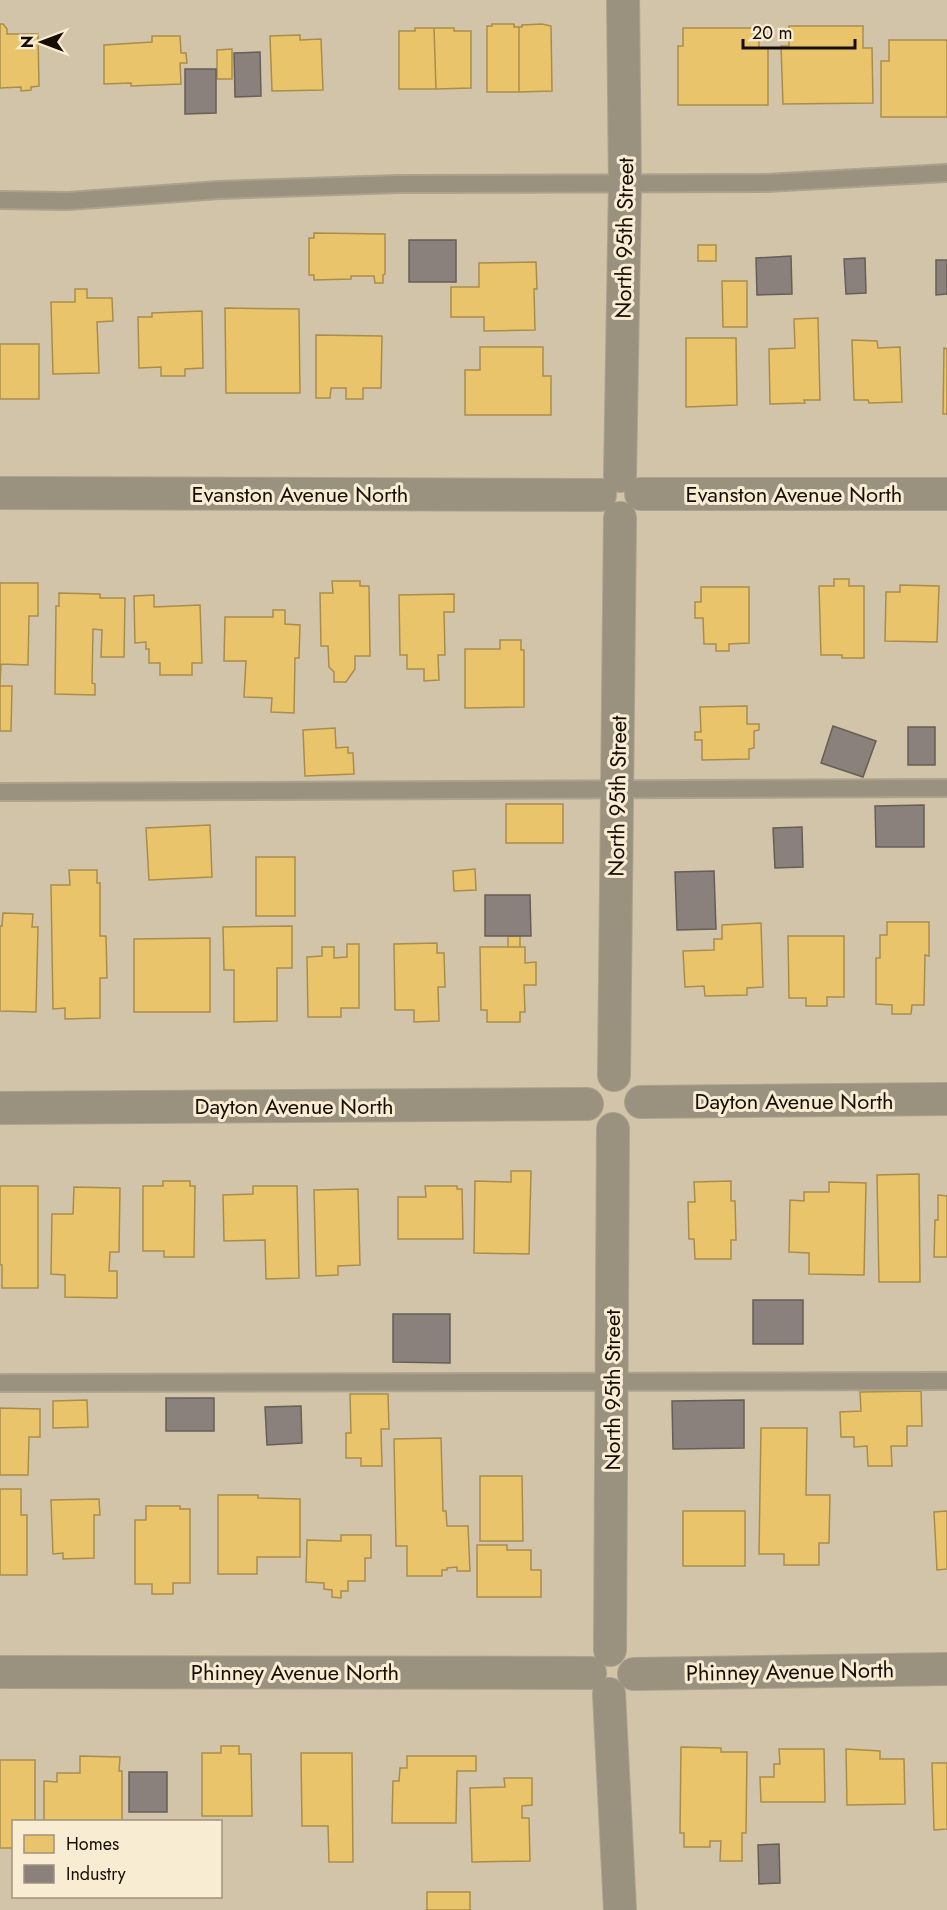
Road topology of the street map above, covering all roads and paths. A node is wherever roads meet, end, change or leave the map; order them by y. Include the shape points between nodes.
1 (623, 0) edge
2 (947, 173) edge
3 (625, 184) junction
4 (0, 200) edge
5 (0, 493) edge
6 (947, 494) edge
7 (620, 496) junction
8 (947, 788) edge
9 (617, 790) junction
10 (0, 792) edge
11 (614, 1075) junction
12 (947, 1100) edge
13 (641, 1102) junction
14 (587, 1104) junction
15 (0, 1108) edge
16 (613, 1129) junction
17 (612, 1380) junction
18 (947, 1381) edge
19 (0, 1383) edge
20 (610, 1650) junction
21 (947, 1669) edge
22 (0, 1672) edge
23 (634, 1674) junction
24 (599, 1684) junction
25 (620, 1910) edge

1 - 3 street, North 95th Street
2 - 3 lane via 766,183
3 - 4 lane via 399,184 219,190 68,201
3 - 7 street, North 95th Street
5 - 7 street, Evanston Avenue North
6 - 7 street, Evanston Avenue North
7 - 9 street, North 95th Street
8 - 9 lane
9 - 10 lane
9 - 11 street, North 95th Street
11 - 13 street via 633,1082
11 - 14 street via 607,1075 592,1086
12 - 13 street, Dayton Avenue North
13 - 16 street via 634,1121
14 - 15 street, Dayton Avenue North
14 - 16 street via 594,1121
16 - 17 street, North 95th Street
17 - 18 lane
17 - 19 lane
17 - 20 street, North 95th Street
20 - 23 street via 631,1661
20 - 24 street via 594,1659
21 - 23 street, Phinney Avenue North
22 - 24 street, Phinney Avenue North
23 - 24 street via 627,1689 620,1693
24 - 25 street

